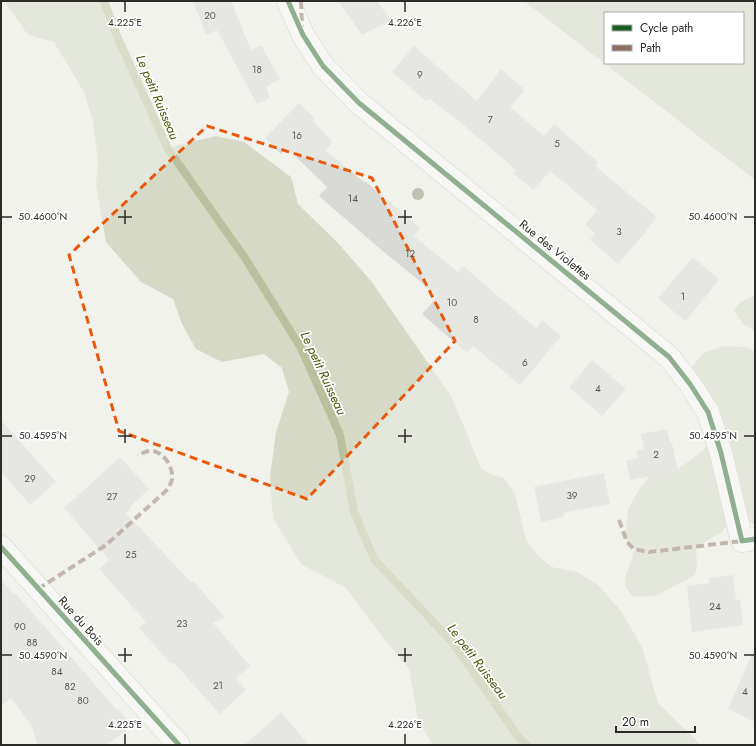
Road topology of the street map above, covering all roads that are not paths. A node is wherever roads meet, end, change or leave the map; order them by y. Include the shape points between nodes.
1 (288, 1) edge
2 (755, 539) edge
3 (1, 547) edge
4 (179, 745) edge

1 - 2 street, Rue des Violettes via 303,35 323,66 359,103 669,356 708,412 721,453 742,541
3 - 4 street, Rue du Bois

